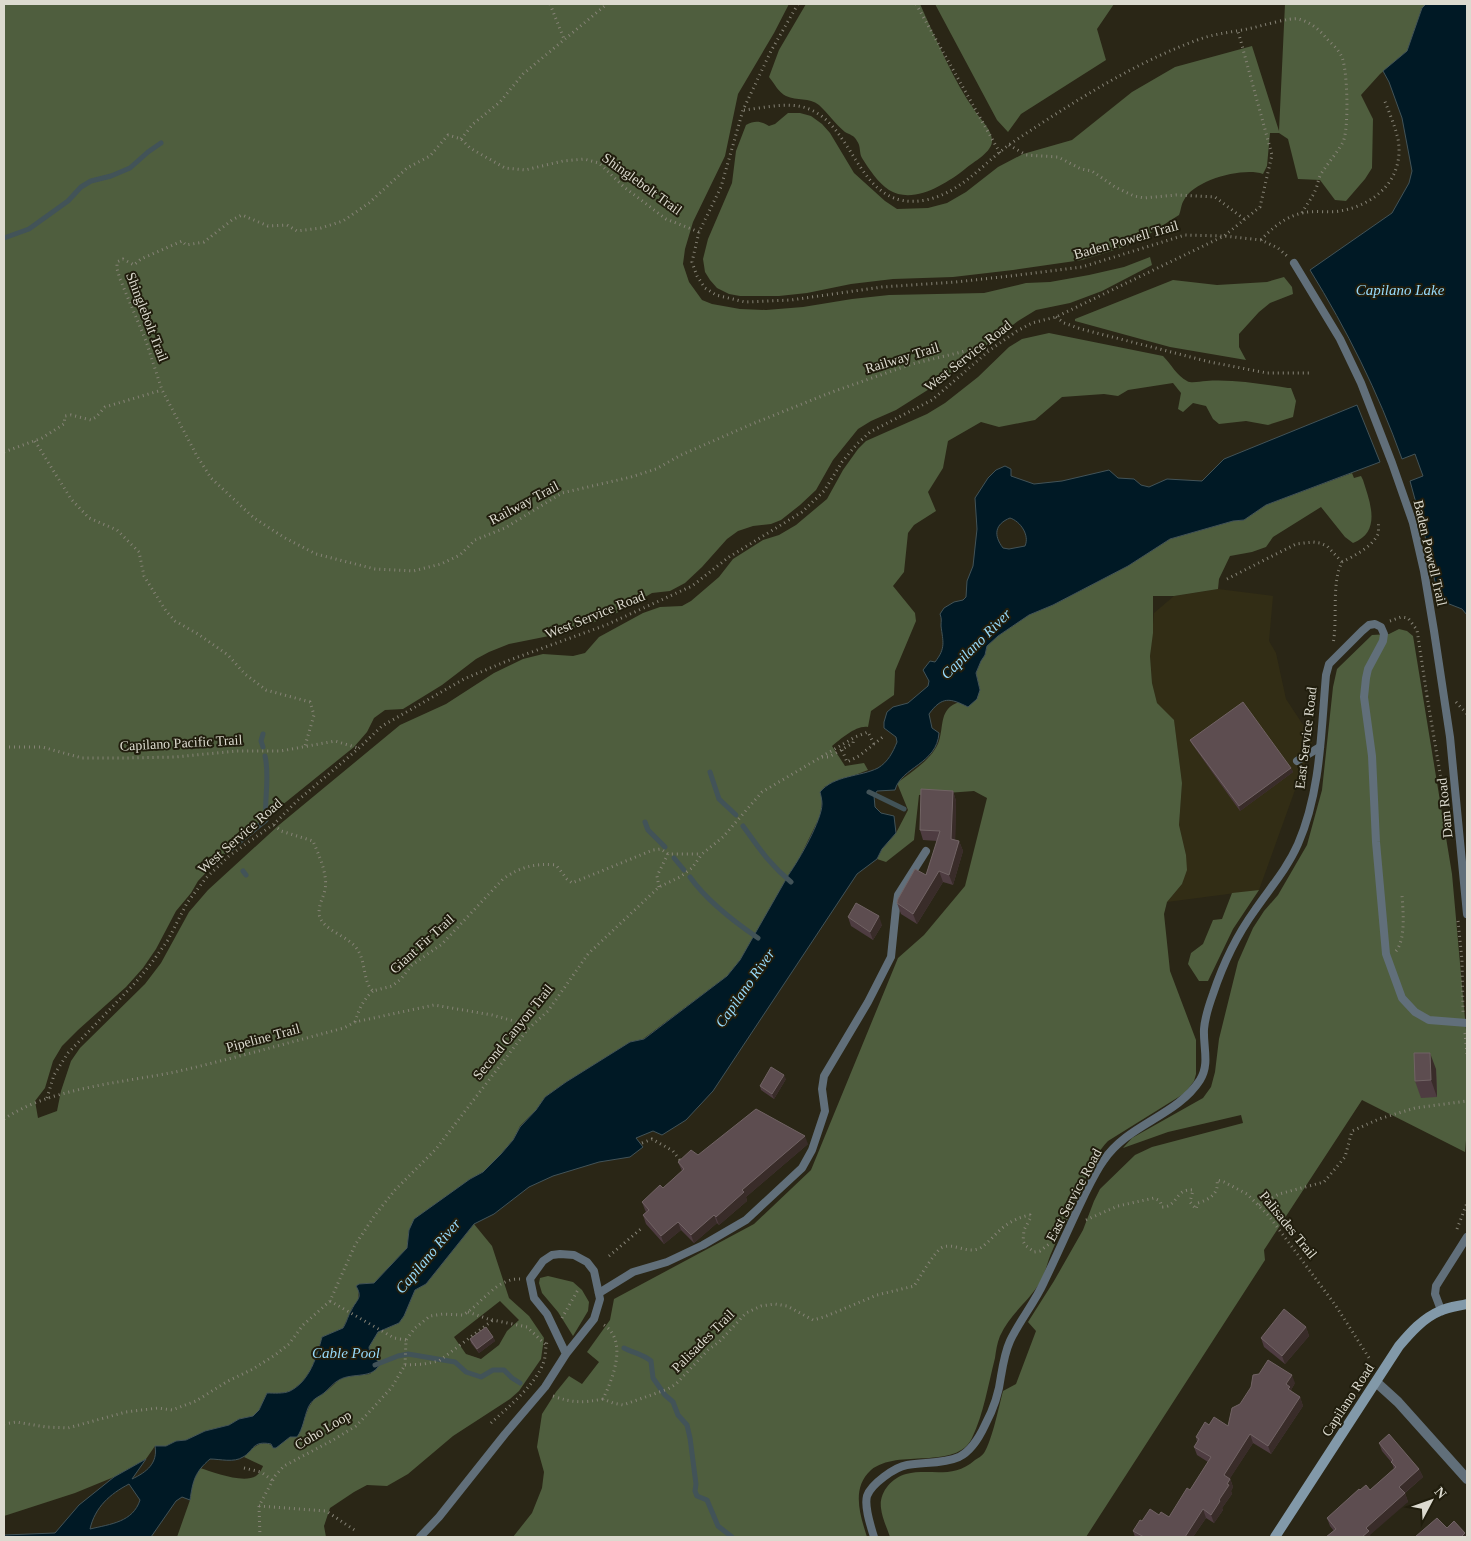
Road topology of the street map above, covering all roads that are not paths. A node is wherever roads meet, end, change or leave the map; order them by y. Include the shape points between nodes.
1 (1294, 263) road end
2 (1444, 700) joint
3 (1320, 747) junction
4 (1297, 761) dead end
5 (926, 851) dead end
6 (1467, 914) edge
7 (1467, 1023) edge
8 (1467, 1237) edge
9 (599, 1293) junction
10 (1467, 1304) edge
11 (1441, 1310) junction
12 (566, 1354) junction
13 (1376, 1382) junction
14 (1467, 1479) edge
15 (420, 1537) edge
16 (874, 1537) edge
17 (1274, 1537) edge

1 - 2 lane, Baden Powell Trail via 1340,339 1361,383 1413,523 1424,571
2 - 6 lane, Dam Road
3 - 4 lane
3 - 7 lane, East Service Road via 1329,664 1349,642 1369,625 1375,624 1381,627 1383,641 1368,669 1364,697 1372,756 1386,954 1402,998 1415,1012 1429,1020
3 - 16 lane, East Service Road via 1314,788 1298,844 1283,872 1239,934 1213,993 1204,1028 1206,1064 1201,1078 1176,1105 1128,1135 1104,1159 1043,1285 1010,1341 991,1414 981,1434 961,1456 948,1461 904,1465 875,1485 867,1497
5 - 9 lane via 898,895 891,957 824,1076 825,1111 812,1150 802,1168 746,1220 704,1245 667,1262 633,1272
8 - 11 lane via 1436,1286 1435,1294
9 - 12 lane via 594,1319
9 - 12 lane via 594,1271 587,1262 574,1255 552,1255 543,1261 530,1279 534,1298 547,1314
10 - 11 main road, Capilano Road
11 - 13 main road, Capilano Road via 1411,1332
12 - 15 lane via 545,1387
13 - 14 street
13 - 17 main road, Capilano Road

